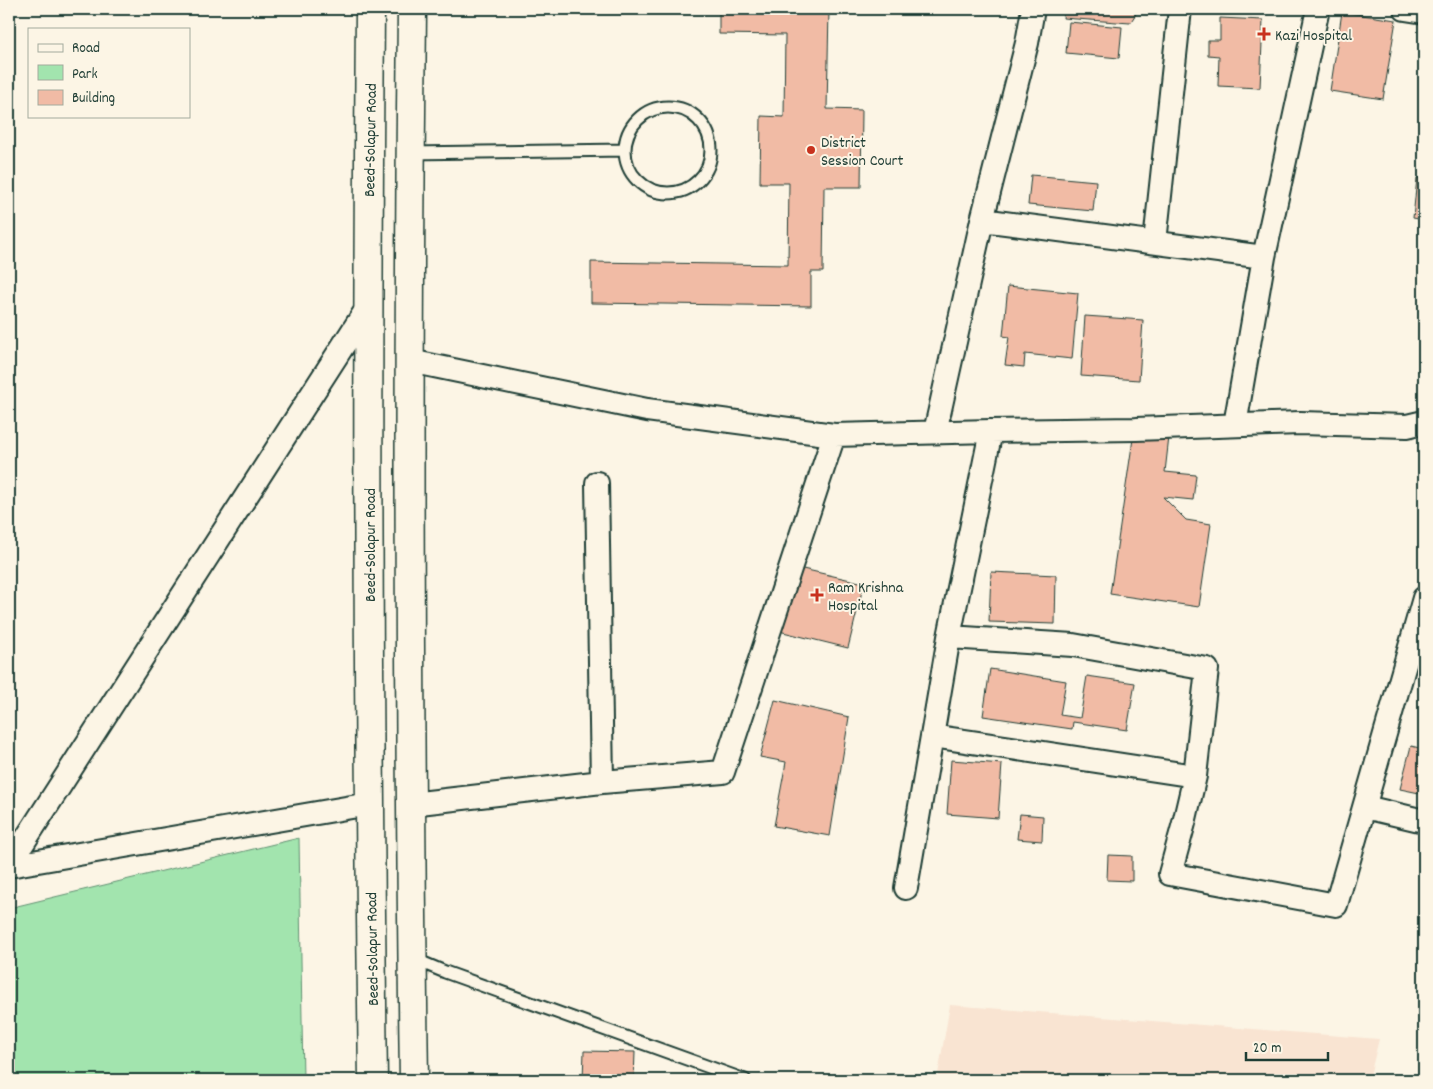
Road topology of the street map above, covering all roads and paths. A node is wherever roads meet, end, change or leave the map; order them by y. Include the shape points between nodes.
1 (370, 9) edge
2 (412, 9) edge
3 (1033, 9) edge
4 (1180, 9) edge
5 (1318, 9) edge
6 (1405, 9) edge
7 (1424, 12) edge
8 (625, 150) junction
9 (410, 152) junction
10 (982, 220) junction
11 (1155, 242) junction
12 (1264, 257) junction
13 (368, 307) junction
14 (410, 361) junction
15 (1424, 422) edge
16 (1235, 425) junction
17 (991, 430) junction
18 (935, 432) junction
19 (834, 435) junction
20 (597, 483) dead end
21 (1424, 598) edge
22 (948, 637) junction
23 (932, 736) junction
24 (1195, 776) junction
25 (602, 782) junction
26 (369, 804) junction
27 (410, 804) junction
28 (1365, 807) junction
29 (1424, 821) edge
30 (9, 865) edge
31 (906, 888) dead end
32 (412, 958) junction
33 (373, 1080) edge
34 (414, 1080) edge
35 (745, 1080) edge

1 - 13 main road, Beed-Solapur Road
2 - 9 main road
3 - 10 street
4 - 11 street
5 - 12 street
6 - 7 street
8 - 8 lane via 627,137 642,115 667,106 693,114 709,135 711,149 710,162 704,174 694,184 669,193 643,185 634,176
8 - 9 lane
9 - 14 main road
10 - 11 street
10 - 18 street
11 - 12 street
12 - 16 street
13 - 26 main road, Beed-Solapur Road
13 - 30 street
14 - 19 street via 647,410
14 - 27 main road
15 - 16 street via 1407,426
16 - 17 street
17 - 18 street
17 - 22 street
18 - 19 street
19 - 25 street via 723,772
20 - 25 street
21 - 28 street
22 - 23 street
22 - 24 street via 1073,645 1207,669
23 - 24 street
23 - 31 street
24 - 28 street via 1170,874 1336,905
25 - 27 street
26 - 30 street
26 - 33 main road, Beed-Solapur Road
27 - 32 main road
28 - 29 street
32 - 34 main road
32 - 35 lane

